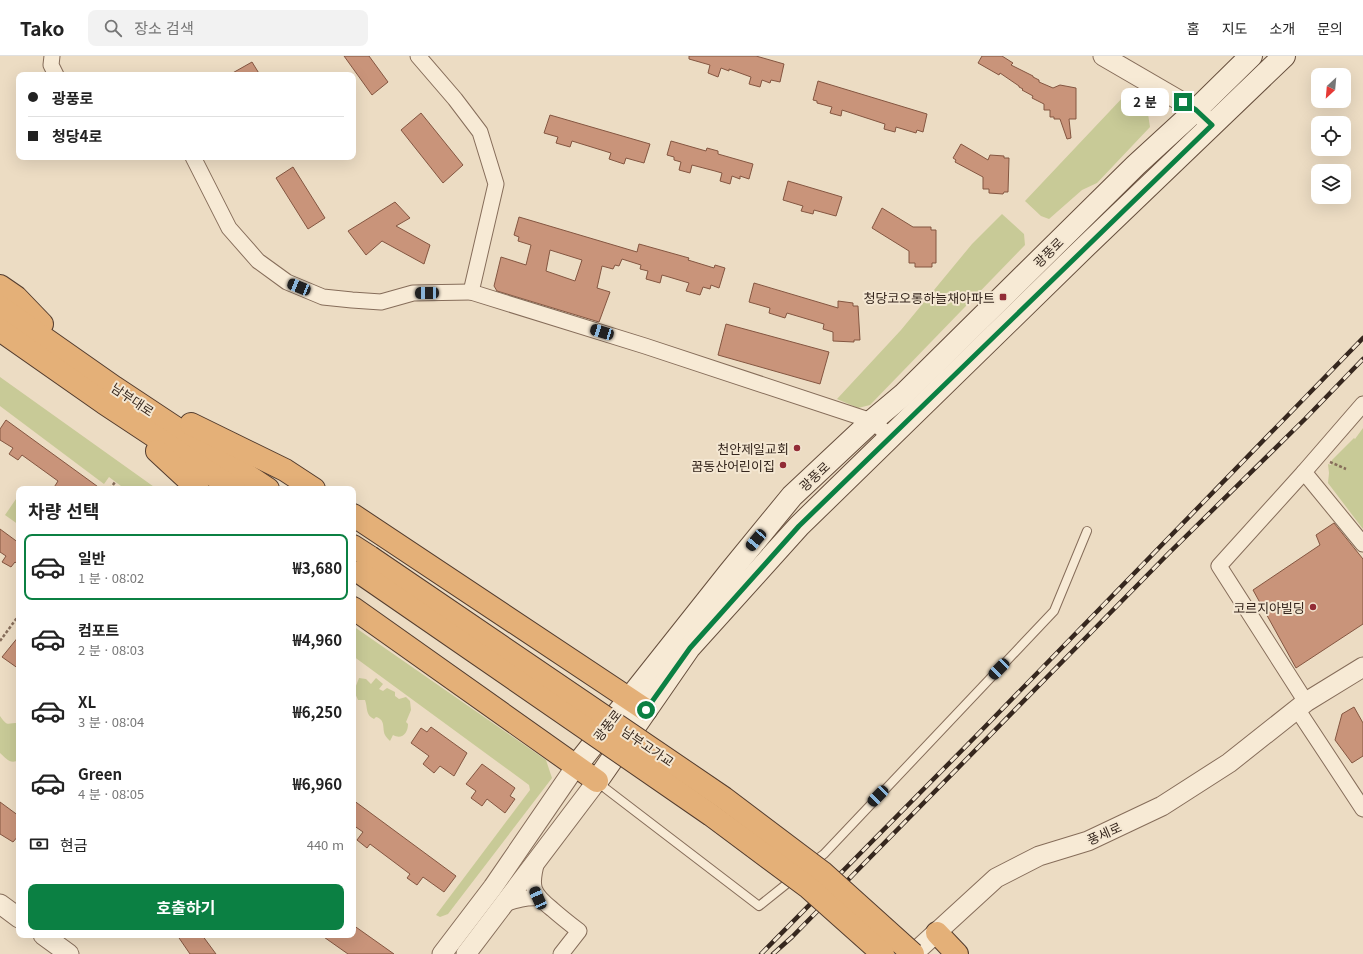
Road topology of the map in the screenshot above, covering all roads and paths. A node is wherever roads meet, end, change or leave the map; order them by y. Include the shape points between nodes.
1 (52, 56) edge
2 (418, 56) edge
3 (1103, 56) edge
4 (1251, 56) edge
5 (1284, 56) edge
6 (54, 72) edge
7 (1196, 110) junction
8 (1212, 125) junction
9 (195, 160) edge
10 (0, 286) edge
11 (471, 292) junction
12 (0, 307) edge
13 (0, 330) edge
14 (0, 349) edge
15 (74, 370) junction
16 (109, 395) junction
17 (1363, 404) edge
18 (872, 421) junction
19 (891, 437) junction
20 (1324, 459) dead end
21 (1346, 469) dead end
22 (1304, 472) junction
23 (115, 482) dead end
24 (112, 486) edge
25 (195, 486) edge
26 (230, 486) edge
27 (263, 486) edge
28 (309, 486) edge
29 (356, 517) edge
30 (1087, 531) dead end
31 (1363, 544) edge
32 (359, 561) edge
33 (356, 610) edge
34 (16, 619) edge
35 (0, 641) edge
36 (1363, 667) edge
37 (628, 698) junction
38 (1302, 706) junction
39 (646, 710) junction
40 (576, 766) junction
41 (597, 781) junction
42 (1363, 809) edge
43 (538, 857) junction
44 (538, 898) junction
45 (0, 904) edge
46 (504, 904) junction
47 (16, 916) edge
48 (936, 933) junction
49 (47, 938) edge
50 (70, 954) edge
51 (442, 954) edge
52 (466, 954) edge
53 (561, 954) edge
54 (883, 954) edge
55 (913, 954) edge
56 (957, 954) edge

1 - 6 street via 51,65
2 - 11 street via 480,132 496,184
3 - 7 street
4 - 7 main road, 광풍로
5 - 8 main road, 광풍로
7 - 8 street
7 - 18 main road, 광풍로 via 1136,165 903,395
8 - 19 main road, 광풍로
9 - 11 street via 229,228 258,261 287,282 323,297 381,302 413,293
10 - 15 highway via 16,297
11 - 18 street
12 - 15 highway, 남부대로
13 - 15 highway, 남부대로
14 - 15 highway
15 - 16 highway, 남부대로
16 - 25 highway
16 - 26 highway, 남부대로
16 - 27 highway, 남부대로
16 - 28 highway via 284,470
17 - 22 street
18 - 19 street
18 - 37 main road, 광풍로 via 792,496
19 - 39 main road, 광풍로 via 799,526 690,648
20 - 21 path
22 - 31 street
22 - 38 street via 1219,566
23 - 24 path
29 - 37 highway
30 - 41 lane via 1054,611 824,854 759,906
32 - 54 highway, 남부고가교, bridge via 711,814 809,888
32 - 55 highway, 남부고가교, bridge via 724,798 822,872
33 - 40 highway
34 - 35 path
36 - 38 street, 풍세로
37 - 39 highway
37 - 40 main road, 광풍로
38 - 42 street
38 - 48 street, 풍세로 via 1229,763 1162,806 1088,841 1039,856 996,878
39 - 41 main road, 광풍로
40 - 41 highway
40 - 51 street, 광풍로 via 493,888
41 - 43 street, 광풍로
43 - 44 street via 533,878
43 - 46 street, 광풍로
44 - 46 street via 517,899
44 - 53 street via 579,931
45 - 47 street
46 - 52 street, 광풍로
48 - 55 street, 풍세로
48 - 56 highway
49 - 50 street

